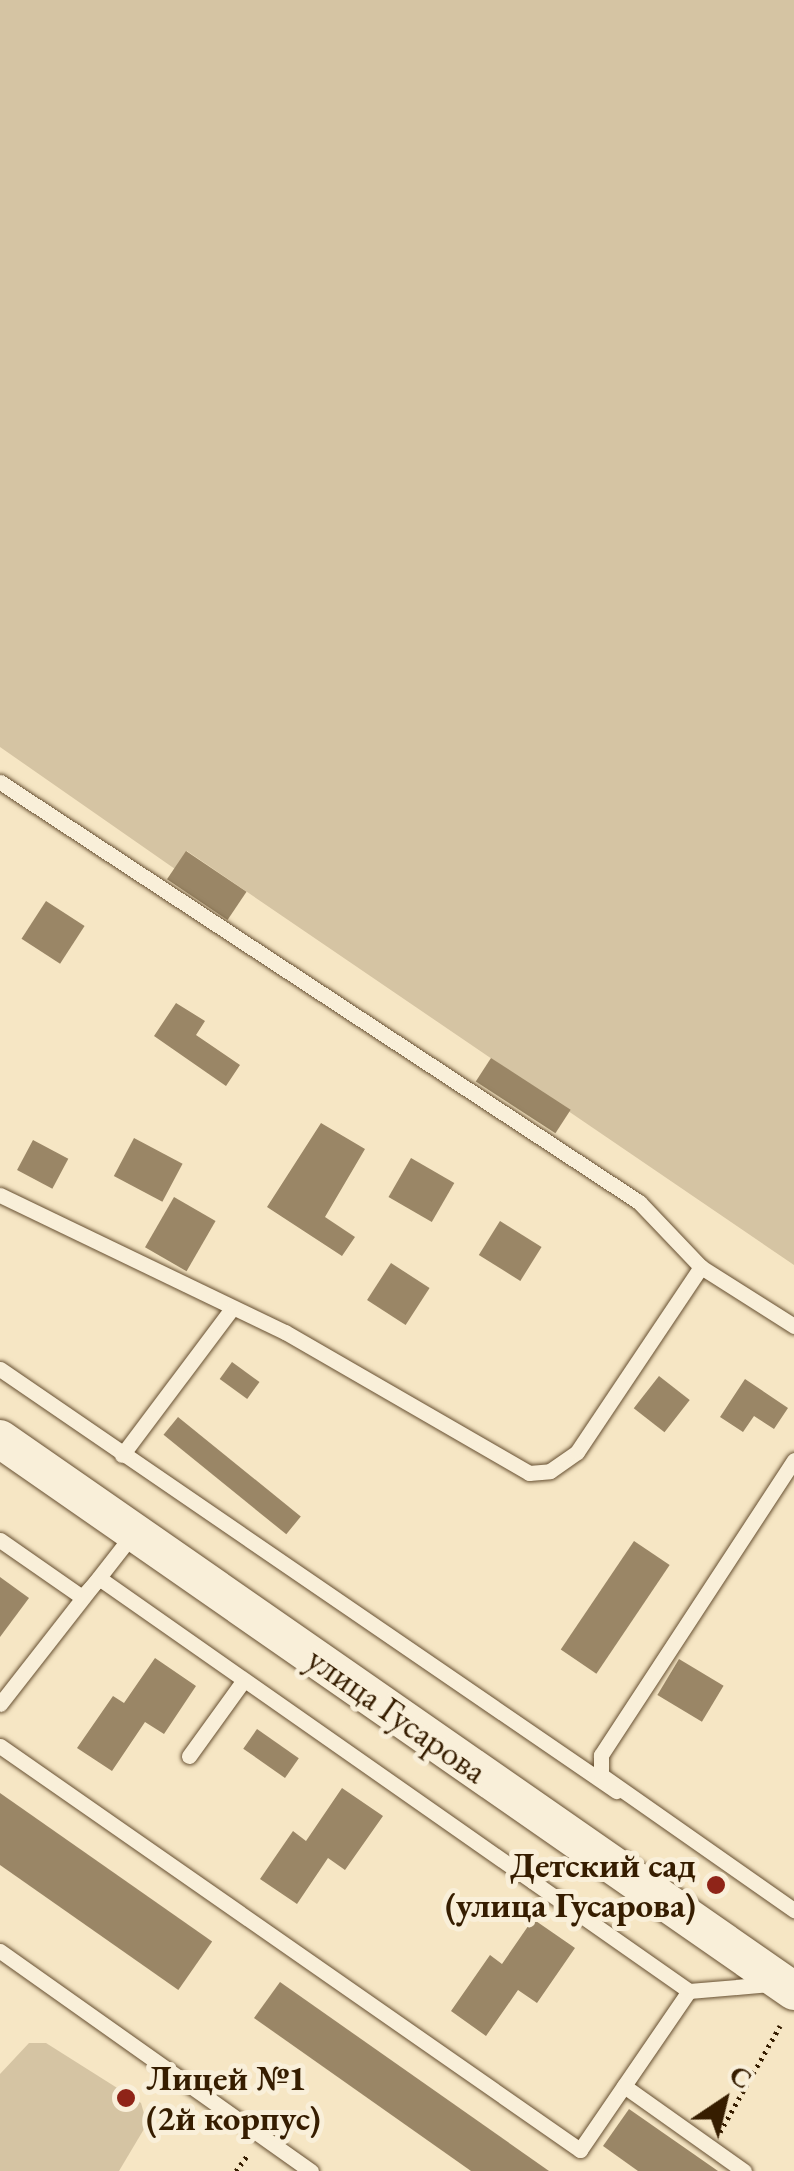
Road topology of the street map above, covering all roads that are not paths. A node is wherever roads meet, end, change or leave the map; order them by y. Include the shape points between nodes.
1 (0, 782) edge
2 (0, 1195) edge
3 (701, 1268) junction
4 (230, 1311) junction
5 (794, 1326) edge
6 (0, 1369) edge
7 (0, 1440) edge
8 (122, 1455) junction
9 (794, 1460) edge
10 (134, 1532) junction
11 (0, 1540) edge
12 (99, 1578) junction
13 (82, 1597) junction
14 (241, 1684) junction
15 (0, 1704) edge
16 (0, 1746) edge
17 (189, 1756) dead end
18 (616, 1791) junction
19 (794, 1910) edge
20 (0, 1951) edge
21 (788, 1987) edge
22 (689, 1992) junction
23 (624, 2086) junction
24 (311, 2171) edge
25 (744, 2171) edge

1 - 3 lane via 639,1202
2 - 4 lane via 60,1218
3 - 4 lane via 577,1452 550,1471 529,1473 407,1396
3 - 5 lane
4 - 8 lane
6 - 8 lane
7 - 10 street, улица Гусарова
8 - 18 lane
9 - 18 lane via 601,1755 601,1774
10 - 12 lane
10 - 21 street, улица Гусарова
11 - 13 lane
12 - 13 lane
12 - 14 lane
13 - 15 lane
14 - 17 lane
14 - 22 lane
16 - 23 lane via 580,2150
18 - 19 lane
20 - 24 lane
21 - 22 lane
22 - 23 lane
23 - 25 lane

